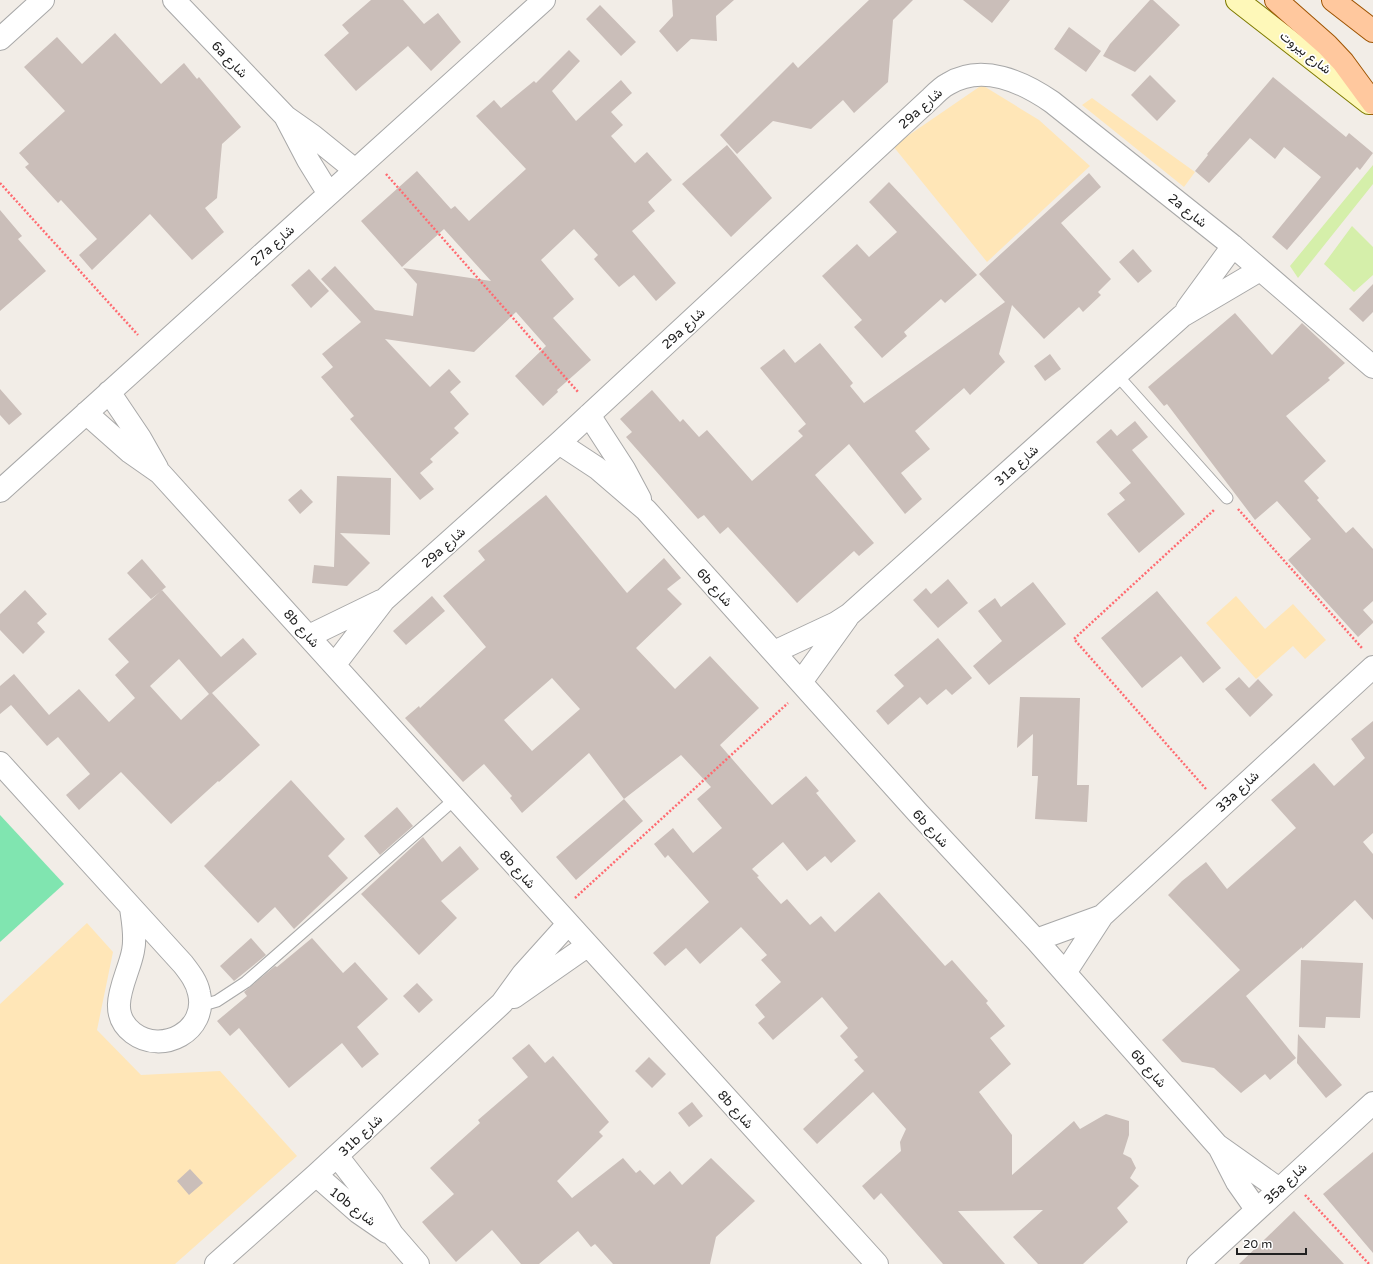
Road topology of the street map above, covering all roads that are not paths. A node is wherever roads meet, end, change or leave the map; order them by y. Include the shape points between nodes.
1 (43, 0) edge
2 (174, 0) edge
3 (544, 0) edge
4 (1237, 0) edge
5 (1276, 0) edge
6 (1333, 0) edge
7 (1373, 31) edge
8 (0, 39) edge
9 (990, 74) joint
10 (1373, 105) edge
11 (286, 117) junction
12 (363, 164) junction
13 (329, 194) junction
14 (1233, 246) junction
15 (1260, 270) junction
16 (1182, 316) junction
17 (1373, 367) edge
18 (1117, 374) junction
19 (109, 392) junction
20 (86, 413) junction
21 (592, 413) junction
22 (560, 443) junction
23 (160, 473) junction
24 (0, 491) edge
25 (1227, 498) road end
26 (646, 510) junction
27 (384, 600) junction
28 (850, 614) junction
29 (309, 636) junction
30 (774, 652) junction
31 (1368, 658) edge
32 (335, 664) junction
33 (804, 685) junction
34 (0, 763) edge
35 (455, 799) junction
36 (131, 908) junction
37 (1102, 916) junction
38 (563, 919) junction
39 (1036, 940) junction
40 (587, 946) junction
41 (1065, 973) junction
42 (502, 1003) junction
43 (200, 1006) junction
44 (1373, 1103) edge
45 (1217, 1145) junction
46 (337, 1156) junction
47 (316, 1175) junction
48 (1285, 1183) junction
49 (1256, 1210) junction
50 (392, 1234) junction
51 (216, 1264) edge
52 (418, 1264) edge
53 (877, 1264) edge
54 (1198, 1264) edge

1 - 8 street
2 - 11 street, 6a شارع
3 - 12 street, 27a شارع
4 - 10 main road, شارع بيروت
5 - 10 main road via 1338,57 1356,78
6 - 7 main road
9 - 14 street, 2a شارع via 1033,89 1052,102
9 - 21 street, 29a شارع via 968,76 948,83
11 - 12 street, 6a شارع via 313,136
11 - 13 street, 6a شارع
12 - 13 street, 27a شارع
13 - 19 street, 27a شارع
14 - 15 street, 2a شارع
14 - 16 street, 31a شارع
15 - 16 street, 31a شارع
15 - 17 street, 2a شارع
16 - 18 street, 31a شارع
18 - 25 lane
18 - 28 street, 31a شارع
19 - 20 street, 27a شارع
19 - 23 street, 8b شارع
20 - 23 street, 8b شارع via 130,452
20 - 24 street, 27a شارع
21 - 22 street, 29a شارع
21 - 26 street, 6b شارع
22 - 26 street, 6b شارع via 597,468
22 - 27 street, 29a شارع
23 - 29 street, 8b شارع
26 - 30 street, 6b شارع
27 - 29 street, 29a شارع
27 - 32 street, 29a شارع
28 - 30 street, 31a شارع
28 - 33 street, 31a شارع
29 - 32 street, 8b شارع
30 - 33 street, 6b شارع
31 - 37 street, 33a شارع via 1221,806
32 - 35 street, 8b شارع
33 - 39 street, 6b شارع
34 - 36 street
35 - 38 street, 8b شارع
35 - 43 lane via 246,982 222,999
36 - 43 street via 190,973 200,994
36 - 43 street via 133,951 119,994 119,1010 124,1022 132,1032 143,1039 155,1043 168,1042 190,1029 197,1018
37 - 39 street, 33a شارع
37 - 41 street, 33a شارع
38 - 40 street, 8b شارع
38 - 42 street, 31b شارع
39 - 41 street, 6b شارع
40 - 42 street, 31b شارع
40 - 53 street, 8b شارع
41 - 45 street, 6b شارع
42 - 46 street, 31b شارع
44 - 48 street, 35a شارع
45 - 48 street, 6b شارع
45 - 49 street, 6b شارع
46 - 47 street, 31b شارع
46 - 50 street, 10b شارع via 372,1201
47 - 50 street, 10b شارع via 358,1212
47 - 51 street, 31b شارع
48 - 49 street, 35a شارع
49 - 54 street, 35a شارع
50 - 52 street, 10b شارع

